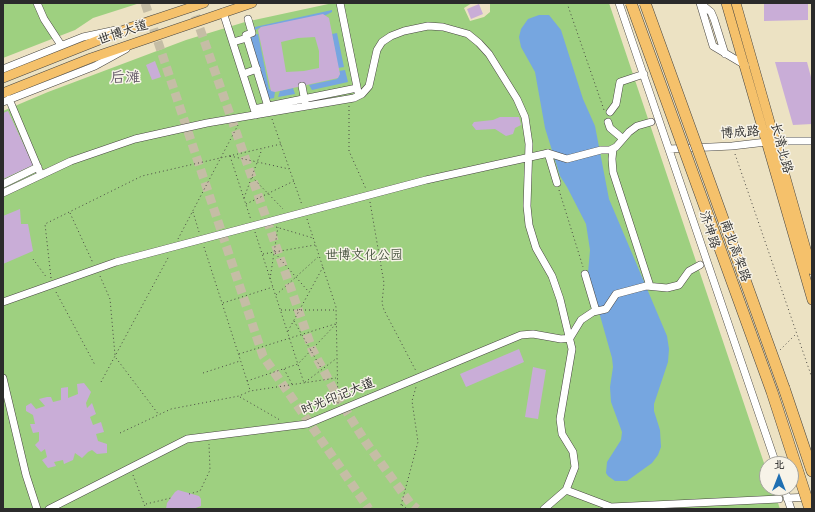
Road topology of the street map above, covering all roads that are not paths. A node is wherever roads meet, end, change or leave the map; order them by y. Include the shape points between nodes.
1 (37, 3) edge
2 (204, 3) edge
3 (252, 3) edge
4 (340, 3) edge
5 (619, 3) edge
6 (631, 3) edge
7 (645, 3) edge
8 (700, 3) edge
9 (726, 3) edge
10 (736, 3) edge
11 (223, 12) junction
12 (248, 19) dead end
13 (132, 27) junction
14 (247, 38) junction
15 (233, 42) junction
16 (61, 45) junction
17 (745, 65) junction
18 (3, 69) edge
19 (257, 69) junction
20 (243, 74) junction
21 (644, 74) junction
22 (3, 78) edge
23 (302, 86) dead end
24 (358, 88) junction
25 (359, 96) junction
26 (5, 98) edge
27 (304, 99) junction
28 (306, 107) junction
29 (269, 110) junction
30 (255, 112) junction
31 (610, 112) dead end
32 (608, 122) road end
33 (651, 122) dead end
34 (622, 138) junction
35 (812, 141) edge
36 (770, 142) junction
37 (669, 148) junction
38 (613, 149) junction
39 (548, 153) junction
40 (529, 158) junction
41 (38, 167) junction
42 (41, 175) junction
43 (557, 183) road end
44 (3, 184) edge
45 (3, 193) edge
46 (700, 265) dead end
47 (812, 270) edge
48 (585, 274) road end
49 (650, 286) junction
50 (812, 300) edge
51 (3, 302) edge
52 (596, 311) junction
53 (570, 338) junction
54 (3, 378) edge
55 (773, 456) edge
56 (812, 471) edge
57 (566, 490) junction
58 (812, 497) edge
59 (787, 498) joint
60 (779, 499) dead end
61 (611, 508) edge
62 (37, 509) edge
63 (49, 509) edge
64 (544, 509) edge
65 (791, 509) edge
66 (810, 509) edge

1 - 16 street
2 - 13 main road, 世博大道
3 - 11 main road, 世博大道
4 - 24 street
5 - 21 street, 济坤路
6 - 66 highway, 南北高架路, bridge via 772,392
7 - 56 highway, 南北高架路, bridge
8 - 17 street via 714,18 725,54
9 - 17 main road, 长清北路
10 - 36 main road, 长清北路
11 - 15 street
11 - 26 main road, 世博大道 via 91,58
12 - 14 street via 252,33 246,35
13 - 16 street via 83,37
13 - 22 main road, 世博大道
14 - 15 street
14 - 19 street
15 - 20 street
16 - 18 street
17 - 36 main road, 长清北路
19 - 20 street
19 - 29 street
20 - 30 street
21 - 31 street via 620,82 616,104
21 - 37 street, 济坤路
23 - 27 street
24 - 25 street
24 - 27 street
25 - 28 street
25 - 40 street via 369,86 377,50 382,42 391,36 416,28 428,26 456,29 479,43 517,99 525,117
26 - 41 street
27 - 28 street
27 - 29 street
28 - 29 street
29 - 30 street
30 - 42 street via 136,138 71,160
32 - 34 street via 614,132
33 - 34 street via 637,126
34 - 38 street
35 - 36 street, 博成路
36 - 37 street, 博成路
36 - 47 main road, 长清北路
36 - 50 main road, 长清北路
37 - 55 street, 济坤路
38 - 39 street via 567,159
38 - 49 street via 611,166
39 - 40 street
39 - 43 street
40 - 51 street via 426,180 202,239 96,269
40 - 53 street via 529,225 536,248 552,276
41 - 42 street
41 - 44 street
42 - 45 street
46 - 49 street via 689,271 678,285 667,288
48 - 52 street
49 - 52 street via 616,294 606,309
52 - 53 street via 580,320
53 - 57 street via 572,354 560,419 562,434 573,452 575,467
53 - 63 street, 时光印记大道 via 521,335 307,424 187,439
54 - 62 street via 26,476
57 - 61 street
57 - 64 street
58 - 59 street
59 - 65 street
60 - 61 street

